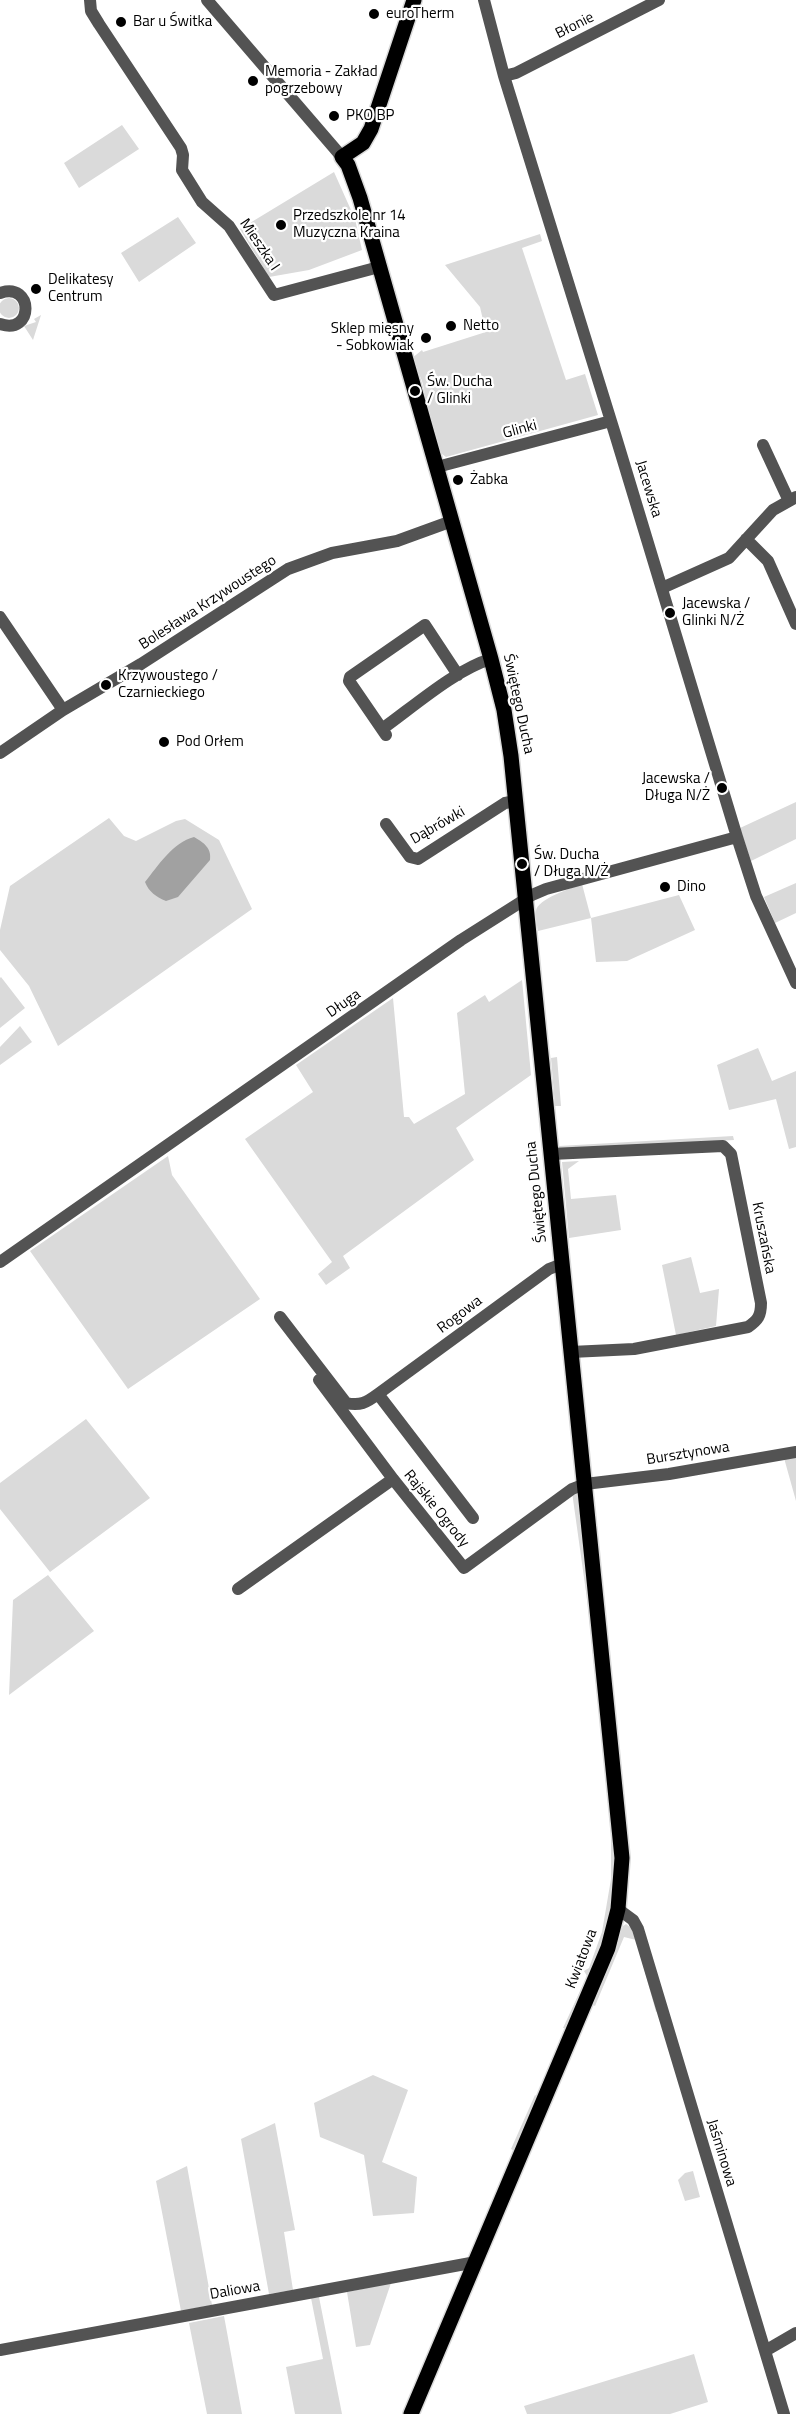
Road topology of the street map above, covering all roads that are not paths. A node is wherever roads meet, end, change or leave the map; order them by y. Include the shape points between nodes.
1 (90, 0) edge
2 (207, 0) edge
3 (414, 0) edge
4 (484, 0) edge
5 (659, 0) edge
6 (504, 76) junction
7 (342, 157) junction
8 (379, 267) junction
9 (0, 293) edge
10 (0, 324) edge
11 (611, 421) junction
12 (763, 445) dead end
13 (437, 467) junction
14 (792, 499) edge
15 (452, 521) junction
16 (746, 539) junction
17 (662, 588) junction
18 (793, 607) edge
19 (0, 617) edge
20 (796, 624) edge
21 (491, 659) junction
22 (458, 675) junction
23 (63, 710) junction
24 (0, 753) edge
25 (516, 801) junction
26 (387, 824) dead end
27 (737, 837) junction
28 (525, 899) junction
29 (796, 983) edge
30 (551, 1154) junction
31 (0, 1262) edge
32 (562, 1264) junction
33 (280, 1317) dead end
34 (571, 1352) junction
35 (319, 1380) dead end
36 (378, 1394) junction
37 (796, 1452) edge
38 (393, 1479) junction
39 (585, 1484) junction
40 (472, 1518) dead end
41 (238, 1589) dead end
42 (618, 1909) junction
43 (476, 2262) junction
44 (796, 2333) edge
45 (0, 2350) edge
46 (765, 2351) junction
47 (411, 2414) edge
48 (784, 2414) edge

1 - 8 street, Mieszka I via 92,11 111,43 181,148 182,170 202,202 230,226 274,295
2 - 7 street, Świętego Ducha
3 - 7 main road via 371,129 363,142
4 - 6 street, Jacewska
5 - 6 street, Błonie
6 - 11 street, Jacewska
7 - 8 main road, Świętego Ducha via 356,184
8 - 13 main road, Świętego Ducha
9 - 10 street via 15,292 26,308 20,322 8,327
11 - 13 street, Glinki
11 - 17 street, Jacewska
12 - 14 street
13 - 15 main road, Świętego Ducha
14 - 16 street via 773,510
15 - 21 main road, Świętego Ducha
15 - 23 street, Bolesława Krzywoustego via 397,541 332,553 288,569
16 - 17 street via 729,558
16 - 18 street via 768,561
17 - 27 street, Jacewska
18 - 20 street
19 - 23 street
21 - 22 street
21 - 25 main road, Świętego Ducha via 504,710
22 - 22 street via 425,625 349,681 384,732
23 - 24 street, Bolesława Krzywoustego
25 - 26 street, Dąbrówki via 505,803 418,859 410,857
25 - 28 main road, Świętego Ducha
27 - 28 street, Długa via 579,878
27 - 29 street, Jacewska via 756,896
28 - 30 main road, Świętego Ducha
28 - 31 street, Długa
30 - 32 main road, Świętego Ducha
30 - 34 street, Kruszańska via 723,1146 731,1154 761,1303 761,1314 748,1327 634,1349
32 - 34 main road, Świętego Ducha
32 - 36 street, Rogowa via 540,1275
33 - 36 street, Rogowa via 346,1403 366,1403
34 - 39 main road, Świętego Ducha
35 - 38 street, Rajskie Ogrody
36 - 40 street
37 - 39 street, Bursztynowa
38 - 39 street, Rajskie Ogrody via 464,1568 572,1489
38 - 41 street
39 - 42 main road, Kwiatowa via 621,1840
42 - 43 main road, Kwiatowa via 608,1948
42 - 46 street, Jaśminowa via 638,1929
43 - 45 street, Daliowa
43 - 47 main road, Kwiatowa
44 - 46 street
46 - 48 street, Jaśminowa

